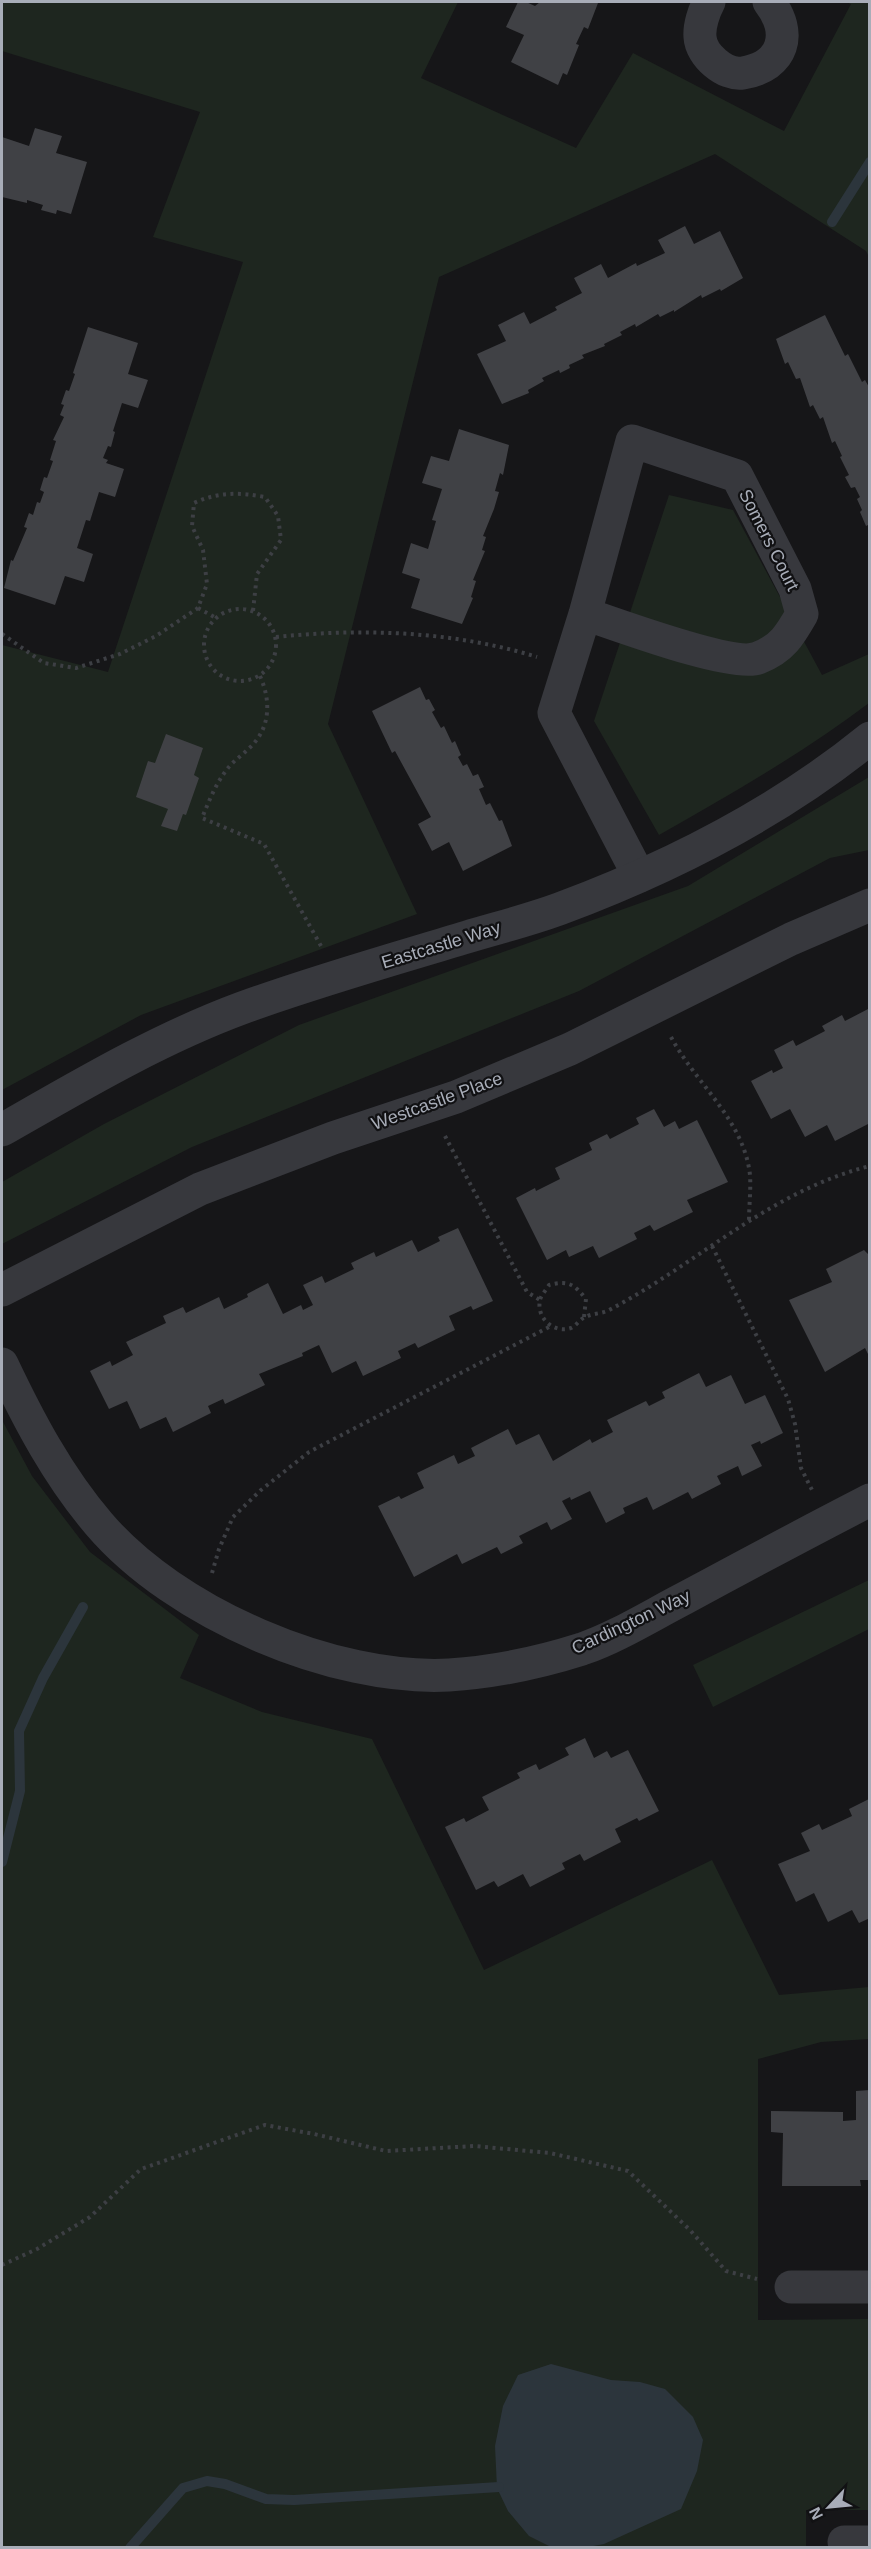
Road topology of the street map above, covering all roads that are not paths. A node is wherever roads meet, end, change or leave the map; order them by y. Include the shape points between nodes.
1 (709, 2) edge
2 (769, 2) edge
3 (585, 614) junction
4 (870, 738) edge
5 (639, 876) junction
6 (870, 906) edge
7 (2, 1130) edge
8 (2, 1290) edge
9 (2, 1364) edge
10 (870, 1500) edge
11 (791, 2287) road end
12 (870, 2287) edge

1 - 2 street via 700,39 709,57 722,68 741,73 776,57 783,40 781,18
3 - 3 street, Somers Court via 632,441 737,476 795,589 802,614 787,641 756,659 726,658
3 - 5 street, Somers Court via 554,713
4 - 5 street, Eastcastle Way via 843,760 731,832
5 - 7 street, Eastcastle Way via 557,910 240,1009 151,1048
6 - 8 street, Westcastle Place via 791,939 570,1049 456,1097 333,1138 200,1189
9 - 10 street, Cardington Way via 34,1432 100,1526 130,1555 203,1608 280,1643 347,1665 447,1675 519,1667 585,1648
11 - 12 street

